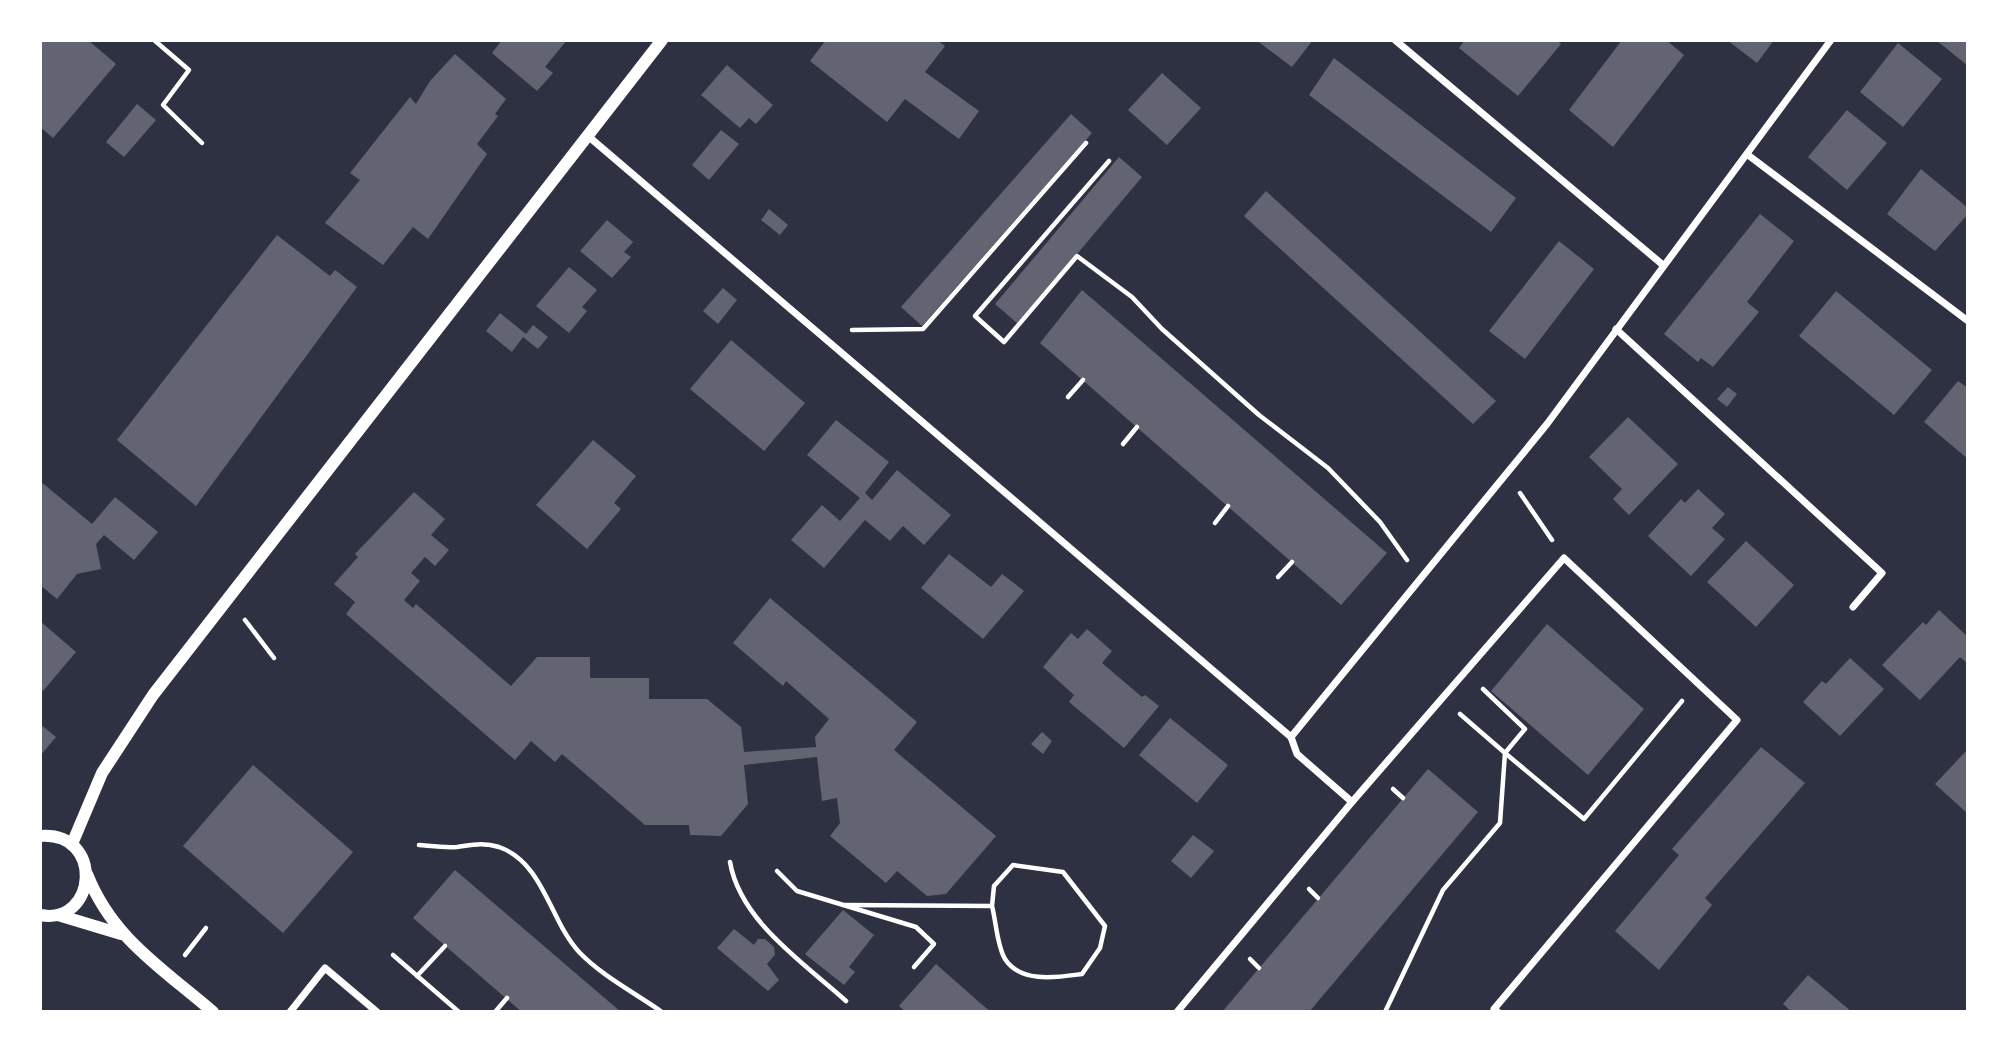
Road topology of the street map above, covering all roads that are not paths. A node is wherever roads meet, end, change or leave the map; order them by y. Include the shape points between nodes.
1 (662, 40) edge
2 (1831, 40) edge
3 (1399, 41) edge
4 (589, 136) junction
5 (1748, 155) junction
6 (1662, 265) junction
7 (1968, 321) edge
8 (1616, 330) junction
9 (1853, 607) dead end
10 (1292, 737) junction
11 (1352, 802) junction
12 (40, 836) edge
13 (72, 844) junction
14 (87, 874) junction
15 (40, 915) edge
16 (58, 915) junction
17 (121, 934) junction
18 (213, 1012) edge
19 (290, 1012) edge
20 (377, 1012) edge
21 (1177, 1012) edge
22 (1497, 1012) edge

1 - 4 street
2 - 5 street
3 - 6 street
4 - 10 street
4 - 13 street via 153,695 102,773
5 - 6 street
5 - 7 street
6 - 8 street
8 - 9 street via 1882,573
8 - 10 street via 1422,581
10 - 11 street via 1297,754
11 - 21 street
11 - 22 street via 1564,558 1737,720 1494,1009
12 - 13 street
13 - 14 street
14 - 16 street via 77,903
14 - 17 street
15 - 16 street
16 - 17 street
17 - 18 street
19 - 20 street via 326,968

